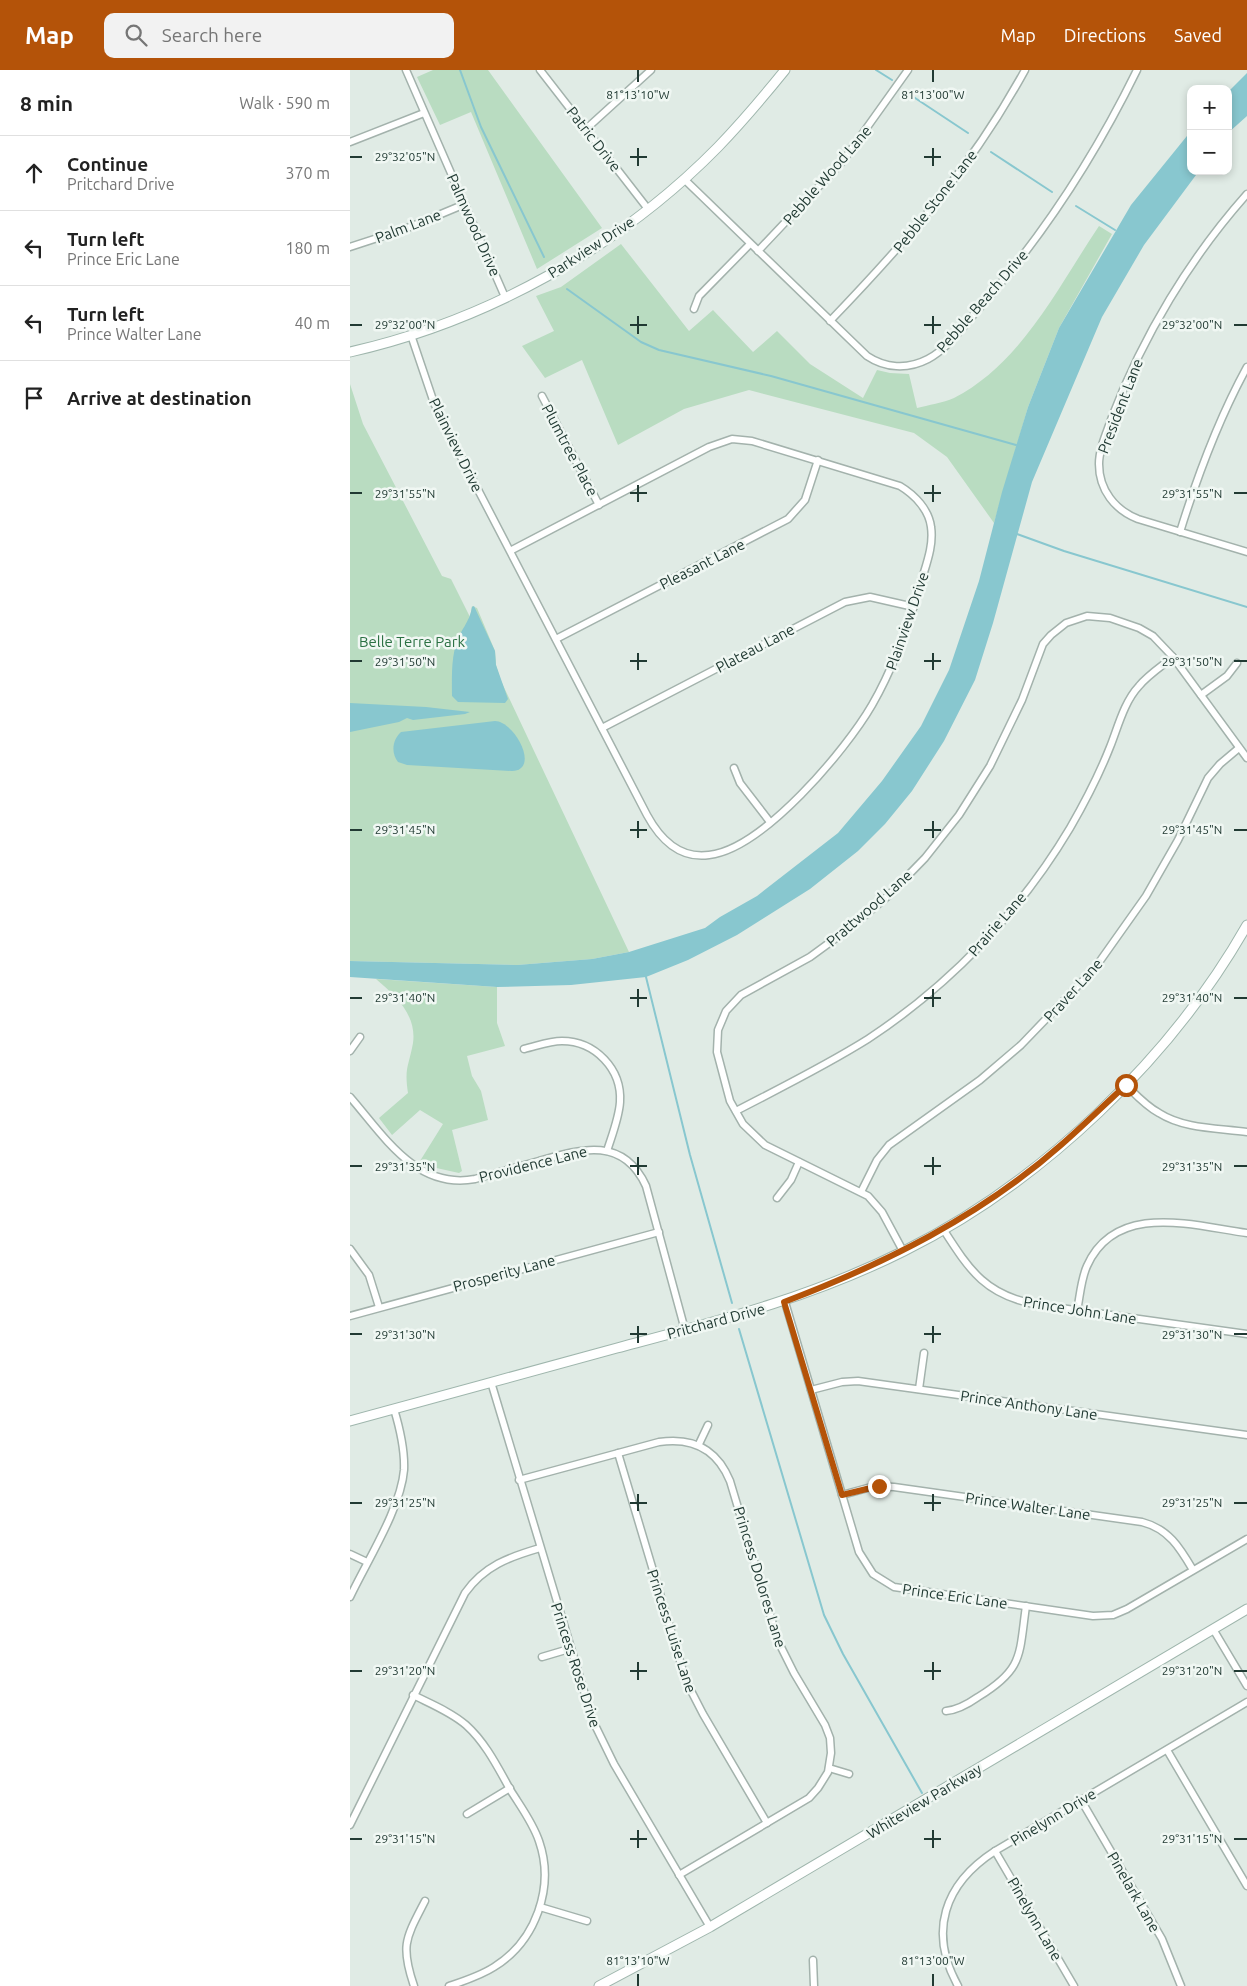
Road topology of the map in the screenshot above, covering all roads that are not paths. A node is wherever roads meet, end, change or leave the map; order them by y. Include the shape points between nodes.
1 (406, 70) edge
2 (540, 70) edge
3 (651, 70) edge
4 (785, 70) edge
5 (908, 70) edge
6 (1025, 70) edge
7 (1137, 70) edge
8 (424, 113) junction
9 (586, 129) junction
10 (350, 142) edge
11 (684, 179) junction
12 (1247, 194) edge
13 (464, 204) junction
14 (648, 209) junction
15 (750, 244) junction
16 (350, 247) edge
17 (758, 251) junction
18 (505, 297) junction
19 (694, 309) dead end
20 (830, 321) junction
21 (411, 335) junction
22 (350, 352) edge
23 (1247, 367) edge
24 (542, 396) dead end
25 (818, 460) junction
26 (599, 505) junction
27 (1180, 532) junction
28 (510, 551) junction
29 (1247, 552) edge
30 (914, 607) junction
31 (556, 639) junction
32 (1173, 657) junction
33 (1237, 663) dead end
34 (1201, 695) junction
35 (602, 728) junction
36 (1239, 748) junction
37 (1247, 758) edge
38 (734, 768) dead end
39 (770, 822) junction
40 (1247, 925) edge
41 (360, 1037) dead end
42 (524, 1049) dead end
43 (350, 1051) edge
44 (1126, 1085) junction
45 (350, 1097) edge
46 (736, 1111) junction
47 (1247, 1132) edge
48 (607, 1151) junction
49 (799, 1162) junction
50 (861, 1192) junction
51 (777, 1198) dead end
52 (943, 1229) junction
53 (659, 1232) junction
54 (1247, 1233) edge
55 (350, 1249) edge
56 (903, 1251) junction
57 (784, 1302) junction
58 (379, 1307) junction
59 (1078, 1311) junction
60 (350, 1316) edge
61 (685, 1330) junction
62 (1247, 1334) edge
63 (924, 1353) dead end
64 (491, 1382) junction
65 (919, 1389) junction
66 (811, 1390) junction
67 (394, 1409) junction
68 (350, 1421) edge
69 (708, 1425) dead end
70 (1247, 1435) edge
71 (699, 1444) junction
72 (618, 1453) junction
73 (519, 1480) junction
74 (842, 1495) junction
75 (1247, 1539) edge
76 (540, 1548) junction
77 (350, 1554) edge
78 (367, 1562) junction
79 (1193, 1570) junction
80 (350, 1597) edge
81 (1026, 1606) junction
82 (1247, 1609) edge
83 (1214, 1629) junction
84 (569, 1649) junction
85 (542, 1657) dead end
86 (1247, 1686) edge
87 (413, 1695) junction
88 (1247, 1702) edge
89 (946, 1711) dead end
90 (1166, 1750) junction
91 (829, 1768) junction
92 (849, 1774) dead end
93 (510, 1788) junction
94 (1081, 1800) junction
95 (467, 1814) dead end
96 (767, 1823) junction
97 (350, 1826) edge
98 (995, 1851) junction
99 (680, 1875) junction
100 (1247, 1886) edge
101 (425, 1901) dead end
102 (540, 1907) junction
103 (587, 1921) dead end
104 (710, 1927) junction
105 (813, 1960) dead end
106 (414, 1986) edge
107 (449, 1986) edge
108 (598, 1986) edge
109 (814, 1986) edge
110 (958, 1986) edge
111 (1074, 1986) edge
112 (1181, 1986) edge

1 - 8 street, Palmwood Drive
2 - 9 street, Patric Drive
3 - 9 street
4 - 11 street, Parkview Drive via 724,141
5 - 17 street, Pebble Wood Lane via 843,161
6 - 20 street, Pebble Stone Lane via 979,145 938,201 892,256
7 - 20 street, Pebble Beach Drive via 1101,139 1040,234 986,301 937,353 914,364 883,364 866,356
8 - 10 street
8 - 13 street, Palmwood Drive
9 - 14 street, Patric Drive
11 - 14 street, Parkview Drive
11 - 15 street, Pebble Beach Drive
12 - 27 street, President Lane via 1204,248 1169,302 1127,382 1100,454 1099,470 1103,485 1119,508 1138,519
13 - 16 street, Palm Lane
13 - 18 street, Palmwood Drive
14 - 18 street, Parkview Drive via 603,241
15 - 17 street, Pebble Beach Drive
15 - 19 street via 699,296
17 - 20 street, Pebble Beach Drive
18 - 21 street, Parkview Drive
21 - 22 street, Parkview Drive
21 - 28 street, Plainview Drive via 446,430
23 - 27 street via 1205,454
24 - 26 street, Plumtree Place
25 - 26 street, Plainview Drive via 752,441 728,440
25 - 30 street, Plainview Drive via 900,486 924,509 931,524 932,540
25 - 31 street, Pleasant Lane via 805,500 788,519
26 - 28 street, Plainview Drive
27 - 29 street, President Lane
28 - 31 street, Plainview Drive
30 - 35 street, Plateau Lane via 870,597 845,602
30 - 39 street, Plainview Drive via 895,660 862,722 818,778
31 - 35 street, Plainview Drive
32 - 34 street, Prattwood Lane
32 - 46 street, Prairie Lane via 1134,691 1099,772 1070,828 1037,877 984,942 940,983 870,1037
32 - 46 street, Prattwood Lane via 1153,636 1110,618 1087,616 1075,619 1051,635 1038,655 1022,700 990,766 959,815 925,858 888,896 838,937 810,957 741,995 726,1011 719,1026 716,1046 728,1094
33 - 34 street via 1227,676
34 - 36 street, Prattwood Lane
35 - 39 street, Plainview Drive via 653,826 674,847 696,855 713,855 738,844
36 - 37 street, Prattwood Lane
36 - 50 street, Praver Lane via 1208,778 1154,882 1095,968 1059,1008 994,1069 889,1146 877,1160
38 - 39 street via 740,783
40 - 44 street, Pritchard Drive via 1198,1001
41 - 43 street
42 - 48 street via 554,1042 575,1042 593,1050 607,1062 616,1078 620,1100
44 - 47 street via 1154,1110 1175,1121
44 - 52 street, Pritchard Drive via 1060,1146 1004,1190
45 - 48 street, Providence Lane via 408,1162 426,1174 442,1179 460,1181 475,1178 579,1150
46 - 49 street, Prattwood Lane via 748,1130 765,1145
48 - 53 street, Providence Lane via 625,1159 639,1173
49 - 50 street, Prattwood Lane
49 - 51 street via 791,1180
50 - 56 street, Prattwood Lane via 878,1206
52 - 56 street, Pritchard Drive
52 - 59 street, Prince John Lane via 968,1268 994,1290 1022,1302
53 - 58 street, Prosperity Lane
53 - 61 street, Providence Lane
54 - 59 street via 1156,1222 1125,1228 1104,1242 1089,1261
55 - 58 street via 369,1275
56 - 57 street, Pritchard Drive
57 - 61 street, Pritchard Drive
57 - 66 street, Prince Eric Lane
58 - 60 street, Prosperity Lane
59 - 62 street, Prince John Lane
61 - 64 street, Pritchard Drive
63 - 65 street
64 - 67 street, Pritchard Drive
64 - 73 street, Princess Rose Drive
65 - 66 street, Prince Anthony Lane via 852,1381
65 - 70 street, Prince Anthony Lane
66 - 74 street, Prince Eric Lane
67 - 68 street, Pritchard Drive
67 - 78 street via 403,1444 402,1482 393,1509
69 - 71 street
71 - 72 street via 667,1441
71 - 91 street, Princess Dolores Lane via 720,1462 730,1481 778,1641 829,1734
72 - 73 street
72 - 96 street, Princess Luise Lane via 686,1681
73 - 76 street, Princess Rose Drive
74 - 79 street, Prince Walter Lane via 888,1486 1142,1522 1169,1535
74 - 81 street, Prince Eric Lane via 861,1556 883,1582 909,1590
75 - 79 street, Prince Eric Lane
76 - 84 street, Princess Rose Drive
76 - 87 street via 502,1560 473,1582 460,1599
77 - 78 street
78 - 80 street
79 - 81 street, Prince Eric Lane via 1113,1615 1093,1616
81 - 89 street via 1019,1651 1009,1674 1000,1684 964,1706
82 - 83 street, Whiteview Parkway
83 - 86 street
83 - 104 street, Whiteview Parkway
84 - 85 street
84 - 99 street, Princess Rose Drive via 602,1742
87 - 93 street via 470,1728
87 - 97 street
88 - 90 street, Pinelynn Drive
90 - 94 street, Pinelynn Drive
90 - 100 street
91 - 92 street
91 - 96 street, Princess Dolores Lane via 812,1795
93 - 95 street
93 - 102 street via 541,1846 545,1875
94 - 98 street, Pinelynn Drive
94 - 112 street, Pinelark Lane via 1162,1939
96 - 99 street, Princess Dolores Lane
98 - 110 street, Pinelynn Drive via 964,1876 951,1896 946,1912 944,1951
98 - 111 street, Pinelynn Lane
99 - 104 street, Princess Rose Drive
101 - 106 street via 405,1944 406,1961
102 - 103 street
102 - 107 street via 529,1933 508,1958 483,1973
104 - 108 street, Whiteview Parkway
105 - 109 street

